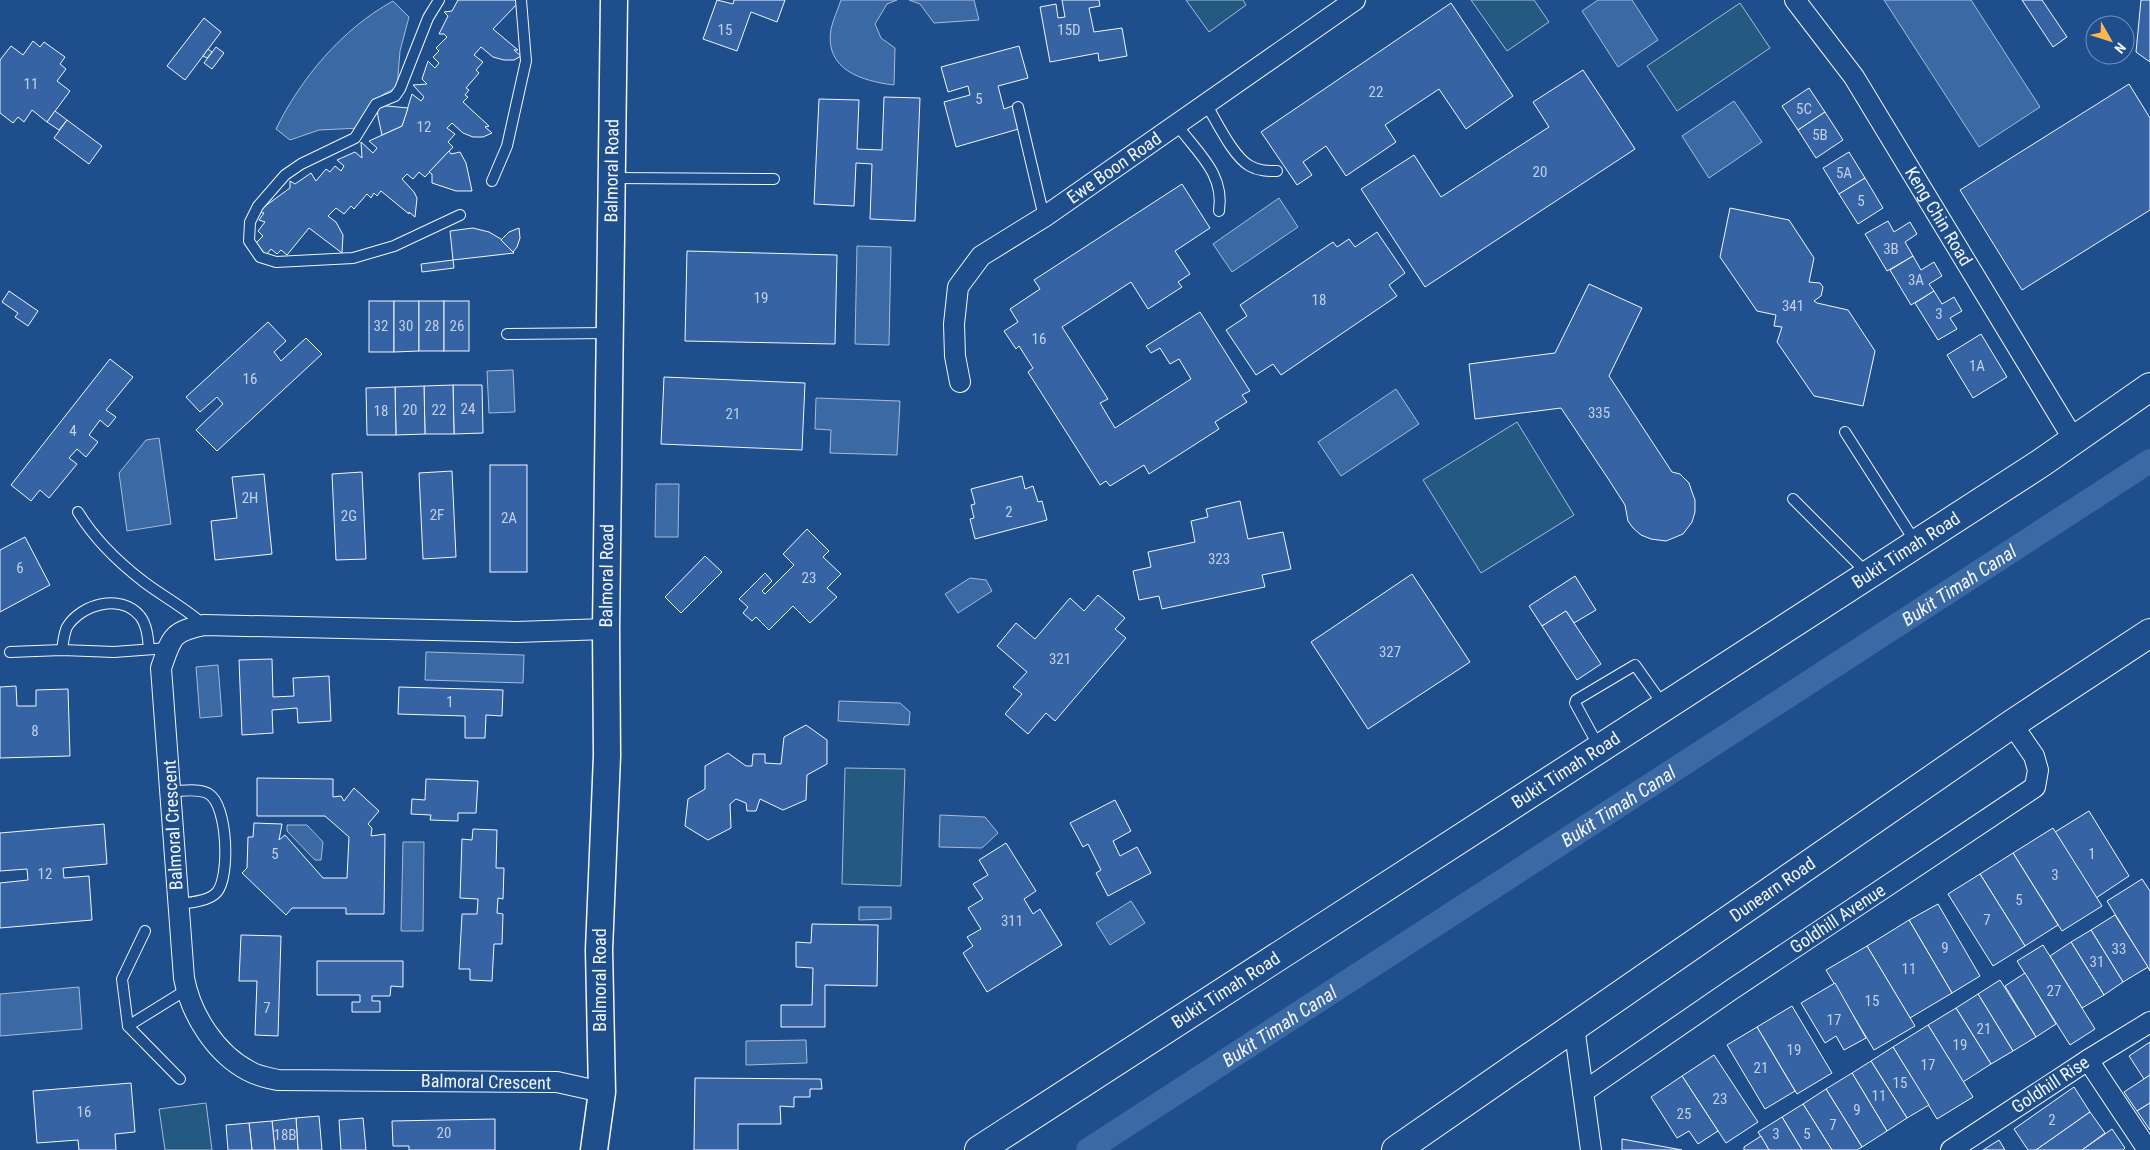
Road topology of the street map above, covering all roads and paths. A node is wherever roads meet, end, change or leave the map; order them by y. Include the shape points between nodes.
1 (440, 0) edge
2 (521, 0) edge
3 (614, 0) edge
4 (1355, 0) edge
5 (1795, 0) edge
6 (1206, 104) junction
7 (1018, 107) dead end
8 (1176, 124) junction
9 (1277, 171) dead end
10 (612, 178) junction
11 (774, 179) dead end
12 (492, 181) dead end
13 (1219, 211) dead end
14 (460, 216) dead end
15 (1044, 217) junction
16 (610, 333) junction
17 (506, 334) dead end
18 (960, 382) dead end
19 (2150, 387) edge
20 (1845, 432) dead end
21 (2074, 440) junction
22 (1793, 499) dead end
23 (78, 512) dead end
24 (1916, 544) junction
25 (1869, 574) junction
26 (204, 625) junction
27 (606, 630) junction
28 (2150, 633) edge
29 (158, 649) junction
30 (62, 650) junction
31 (10, 652) dead end
32 (1664, 706) junction
33 (2012, 724) junction
34 (1600, 748) junction
35 (172, 791) junction
36 (178, 904) junction
37 (145, 931) dead end
38 (186, 990) junction
39 (2150, 1022) edge
40 (128, 1026) junction
41 (1574, 1026) junction
42 (2088, 1060) junction
43 (180, 1079) dead end
44 (602, 1092) junction
45 (1583, 1092) junction
46 (594, 1150) edge
47 (979, 1150) edge
48 (1396, 1150) edge
49 (1591, 1150) edge
50 (1951, 1150) edge
51 (2148, 1150) edge

1 - 14 lane via 428,18 396,96 376,104 354,138 285,174 258,206 250,222 249,241 260,257 276,262 354,258 394,246
2 - 12 lane via 526,61 507,146
3 - 10 street, Balmoral Road
4 - 6 street, Ewe Boon Road
5 - 21 street, Keng Chin Road via 1854,77
6 - 8 street, Ewe Boon Road
6 - 9 lane via 1239,157 1263,171
7 - 15 lane
8 - 13 lane via 1218,181 1222,196
8 - 15 street, Ewe Boon Road
10 - 11 lane
10 - 16 street, Balmoral Road
15 - 18 street, Ewe Boon Road via 981,256 958,287 954,324
16 - 17 lane
16 - 27 street, Balmoral Road
19 - 21 highway, Bukit Timah Road
20 - 24 lane
21 - 24 highway, Bukit Timah Road
22 - 25 lane
23 - 26 lane via 92,534 114,558
24 - 25 highway, Bukit Timah Road
25 - 32 highway, Bukit Timah Road
26 - 27 street, Balmoral Crescent via 516,632
26 - 29 street, Balmoral Crescent via 184,629
27 - 44 street, Balmoral Road via 608,756 599,950
28 - 33 highway, Dunearn Road
29 - 30 lane via 114,652
29 - 30 lane via 140,616 126,606 111,603 93,606 76,616 66,628
29 - 35 street, Balmoral Crescent
30 - 31 lane
32 - 34 highway, Bukit Timah Road
32 - 34 lane via 1635,665 1576,700
33 - 41 highway, Dunearn Road
33 - 45 street, Goldhill Avenue via 2034,756 2038,770 2035,787
34 - 47 highway, Bukit Timah Road
35 - 36 street, Balmoral Crescent
35 - 36 lane via 205,792 212,796 225,832 221,886 216,894
36 - 38 street, Balmoral Crescent
37 - 40 lane via 122,979
38 - 40 lane
38 - 44 street, Balmoral Crescent via 211,1038 228,1058 250,1072 278,1080 556,1082
39 - 42 street, Goldhill Rise
40 - 43 lane
41 - 45 street
41 - 48 highway, Dunearn Road
42 - 50 street, Goldhill Rise
42 - 51 street
44 - 46 street, Balmoral Road
45 - 49 street

